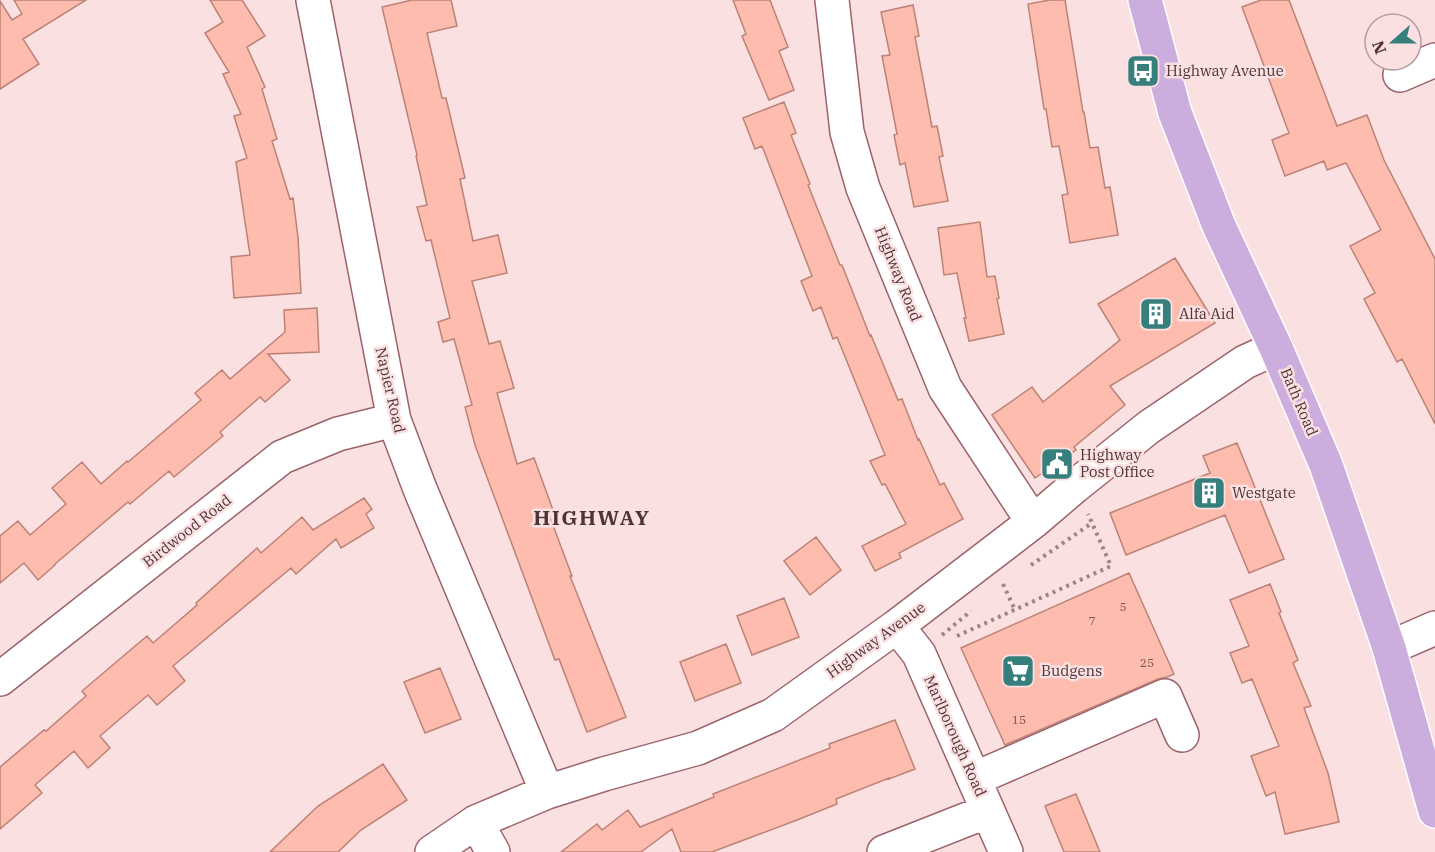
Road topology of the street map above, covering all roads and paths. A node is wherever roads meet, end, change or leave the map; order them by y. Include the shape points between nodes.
1 (313, 0) edge
2 (832, 0) edge
3 (1145, 0) edge
4 (1435, 60) edge
5 (1400, 75) dead end
6 (1276, 348) junction
7 (394, 420) junction
8 (1033, 522) junction
9 (1030, 566) dead end
10 (1012, 578) dead end
11 (1003, 584) junction
12 (995, 591) dead end
13 (978, 605) dead end
14 (1015, 610) junction
15 (897, 626) junction
16 (1435, 628) edge
17 (957, 636) dead end
18 (1389, 648) junction
19 (919, 654) junction
20 (0, 679) edge
21 (1182, 735) dead end
22 (974, 779) junction
23 (547, 792) junction
24 (988, 811) junction
25 (1435, 812) edge
26 (476, 822) junction
27 (432, 852) edge
28 (493, 852) edge
29 (884, 852) edge
30 (1006, 852) edge

1 - 7 street, Napier Road
2 - 8 street, Highway Road via 847,132 863,188 945,388
3 - 6 main road, Bath Road via 1175,113 1219,226
4 - 5 street
6 - 8 street, Highway Avenue via 1245,362 1149,427
6 - 18 main road, Bath Road via 1326,465
7 - 20 street, Birdwood Road via 338,434 282,457
7 - 23 street, Napier Road
8 - 15 street, Highway Avenue
9 - 14 path via 1092,523 1111,566
10 - 11 path
11 - 12 path
11 - 14 path
13 - 19 path
14 - 17 path
15 - 19 street, Marlborough Road
15 - 23 street, Highway Avenue via 773,715 698,748
16 - 18 street
18 - 25 main road, Bath Road
19 - 22 street, Marlborough Road
21 - 22 street via 1165,696
22 - 24 street, Marlborough Road
23 - 26 street, Highway Avenue
24 - 29 street
24 - 30 street, Marlborough Road
26 - 27 street, Highway Avenue
26 - 28 street

